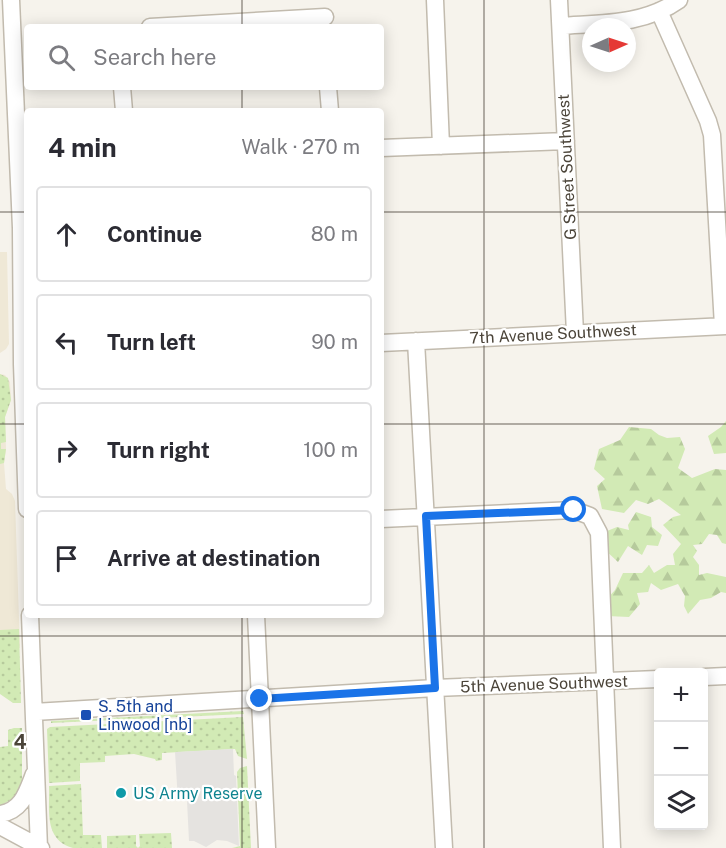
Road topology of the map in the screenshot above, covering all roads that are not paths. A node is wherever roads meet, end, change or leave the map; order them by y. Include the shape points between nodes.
1 (11, 0) edge
2 (324, 0) edge
3 (435, 0) edge
4 (559, 0) edge
5 (679, 0) edge
6 (658, 11) junction
7 (325, 22) edge
8 (255, 24) edge
9 (561, 26) junction
10 (7, 61) edge
11 (122, 90) edge
12 (328, 90) edge
13 (124, 108) edge
14 (330, 108) edge
15 (566, 141) junction
16 (441, 146) junction
17 (384, 148) edge
18 (23, 165) edge
19 (724, 326) edge
20 (575, 333) junction
21 (416, 341) junction
22 (384, 343) edge
23 (24, 363) edge
24 (426, 516) junction
25 (384, 519) edge
26 (30, 618) edge
27 (256, 618) edge
28 (726, 676) edge
29 (708, 677) edge
30 (654, 680) edge
31 (605, 682) junction
32 (435, 688) junction
33 (260, 699) junction
34 (34, 712) junction
35 (36, 771) junction
36 (0, 814) edge
37 (0, 826) edge
38 (40, 848) edge
39 (267, 848) edge
40 (444, 848) edge
41 (612, 848) edge

1 - 10 street
2 - 7 street
3 - 16 street
4 - 9 street, G Street Southwest
5 - 6 street
6 - 9 street via 623,22
6 - 19 street via 712,135
7 - 8 street
9 - 15 street, G Street Southwest
10 - 18 street
11 - 13 street
12 - 14 street
15 - 16 street
15 - 20 street, G Street Southwest
16 - 17 street
18 - 23 street
19 - 20 street, 7th Avenue Southwest
20 - 21 street, 7th Avenue Southwest
21 - 22 street, 7th Avenue Southwest
21 - 24 street
24 - 25 street
24 - 31 street via 574,510 590,516 599,533
24 - 32 street
26 - 34 street
27 - 33 street
28 - 29 street
30 - 31 street, 5th Avenue Southwest
31 - 32 street, 5th Avenue Southwest
31 - 41 street
32 - 33 street, 5th Avenue Southwest
32 - 40 street
33 - 34 street, 5th Avenue Southwest
33 - 39 street
34 - 35 street
35 - 36 street via 21,803
35 - 38 street
37 - 38 street

